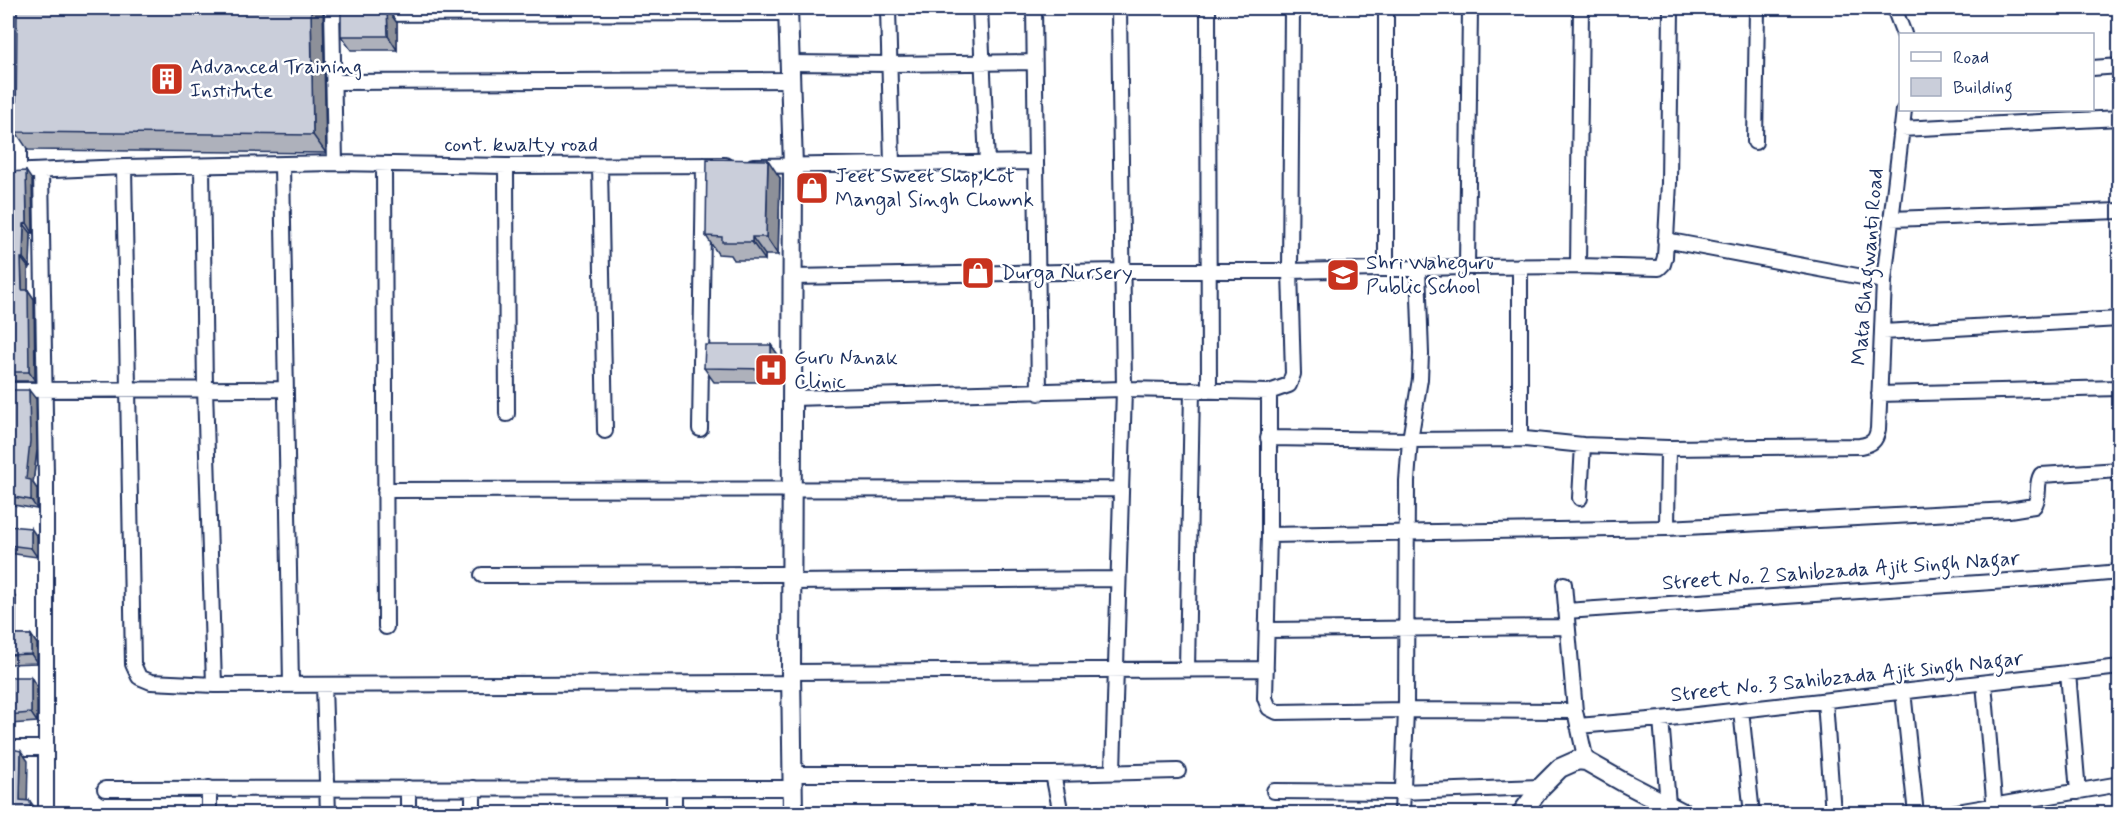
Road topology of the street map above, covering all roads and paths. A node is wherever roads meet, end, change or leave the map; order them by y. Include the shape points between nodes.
1 (888, 8) edge
2 (980, 8) edge
3 (1034, 8) edge
4 (1119, 8) edge
5 (1208, 8) edge
6 (1292, 8) edge
7 (1386, 8) edge
8 (1470, 8) edge
9 (1581, 8) edge
10 (1671, 8) edge
11 (1757, 8) edge
12 (1894, 8) edge
13 (650, 10) edge
14 (788, 10) edge
15 (332, 11) edge
16 (1904, 33) edge
17 (983, 62) junction
18 (1034, 62) junction
19 (890, 64) junction
20 (2120, 66) edge
21 (2094, 68) edge
22 (789, 71) junction
23 (333, 82) junction
24 (20, 101) edge
25 (1904, 111) edge
26 (2120, 118) edge
27 (1901, 129) junction
28 (1755, 142) dead end
29 (1035, 162) junction
30 (335, 163) junction
31 (987, 163) junction
32 (282, 165) junction
33 (384, 165) junction
34 (704, 165) junction
35 (892, 165) junction
36 (202, 166) junction
37 (506, 166) junction
38 (600, 166) junction
39 (793, 166) junction
40 (124, 167) junction
41 (41, 171) junction
42 (13, 172) edge
43 (2120, 211) edge
44 (1890, 219) junction
45 (1665, 240) junction
46 (1520, 266) junction
47 (1578, 266) junction
48 (1467, 267) junction
49 (1386, 268) junction
50 (1418, 268) junction
51 (1121, 271) junction
52 (1290, 271) junction
53 (1036, 272) junction
54 (1209, 272) junction
55 (792, 277) junction
56 (1884, 281) junction
57 (2120, 319) edge
58 (1883, 332) junction
59 (2120, 387) edge
60 (128, 388) junction
61 (205, 388) junction
62 (44, 389) junction
63 (285, 389) junction
64 (1124, 389) junction
65 (8, 390) edge
66 (1192, 390) junction
67 (1209, 390) junction
68 (1269, 392) junction
69 (1039, 393) junction
70 (1879, 394) junction
71 (792, 398) junction
72 (507, 414) dead end
73 (700, 429) dead end
74 (605, 431) dead end
75 (1268, 438) junction
76 (1520, 439) junction
77 (1410, 440) junction
78 (1583, 445) junction
79 (1668, 448) junction
80 (2120, 470) edge
81 (792, 488) junction
82 (1120, 489) junction
83 (385, 490) junction
84 (1581, 498) dead end
85 (1668, 528) junction
86 (1407, 532) junction
87 (1269, 535) junction
88 (2120, 572) edge
89 (482, 575) dead end
90 (792, 578) junction
91 (1118, 579) junction
92 (1564, 584) dead end
93 (1566, 611) junction
94 (386, 627) dead end
95 (1567, 627) junction
96 (1405, 629) junction
97 (1267, 630) junction
98 (2120, 667) edge
99 (1115, 669) junction
100 (1187, 669) junction
101 (1266, 669) junction
102 (2068, 673) junction
103 (791, 677) junction
104 (1984, 683) junction
105 (214, 685) junction
106 (291, 685) junction
107 (324, 685) junction
108 (1903, 691) junction
109 (1825, 700) junction
110 (1742, 710) junction
111 (1406, 711) junction
112 (1575, 711) junction
113 (1661, 719) junction
114 (1578, 726) junction
115 (8, 748) edge
116 (46, 748) junction
117 (1586, 760) junction
118 (1113, 771) junction
119 (1178, 771) dead end
120 (1053, 774) junction
121 (793, 781) junction
122 (2120, 784) edge
123 (1540, 787) junction
124 (209, 788) junction
125 (327, 788) junction
126 (408, 788) junction
127 (473, 788) junction
128 (674, 788) junction
129 (105, 789) dead end
130 (1274, 791) dead end
131 (1401, 792) junction
132 (2078, 792) junction
133 (1668, 804) junction
134 (1995, 809) edge
135 (46, 813) edge
136 (209, 813) edge
137 (328, 813) edge
138 (408, 813) edge
139 (473, 813) edge
140 (674, 813) edge
141 (793, 813) edge
142 (1061, 813) edge
143 (1401, 813) edge
144 (1521, 813) edge
145 (1686, 813) edge
146 (1752, 813) edge
147 (1833, 813) edge
148 (1916, 813) edge
149 (1945, 813) edge

1 - 19 street
2 - 17 street
3 - 18 street
4 - 51 street
5 - 54 street
6 - 52 street
7 - 49 street
8 - 48 street
9 - 47 street
10 - 45 street
11 - 28 street
12 - 16 street
13 - 14 street
13 - 15 street
14 - 22 street
15 - 23 street
17 - 18 street
17 - 19 street
17 - 31 street
18 - 29 street
19 - 22 street
19 - 35 street
20 - 21 street
22 - 23 street
22 - 39 street
23 - 30 street
24 - 42 street
25 - 27 street, Mata Bhagwanti Road
26 - 27 street
27 - 44 street, Mata Bhagwanti Road
29 - 31 street, cont. kwalty road
29 - 53 street
30 - 32 street, cont. kwalty road
30 - 33 street, cont. kwalty road
31 - 35 street, cont. kwalty road
32 - 36 street, cont. kwalty road
32 - 63 street
33 - 37 street, cont. kwalty road
33 - 83 street
34 - 38 street, cont. kwalty road
34 - 39 street, cont. kwalty road
34 - 73 street
35 - 39 street, cont. kwalty road
36 - 40 street, cont. kwalty road
36 - 61 street
37 - 38 street, cont. kwalty road
37 - 72 street
38 - 74 street
39 - 55 street
40 - 41 street, cont. kwalty road
40 - 60 street
41 - 42 street, cont. kwalty road
41 - 62 street
43 - 44 street
44 - 56 street, Mata Bhagwanti Road
45 - 47 street via 1664,264 1659,268
45 - 56 street
46 - 47 street
46 - 48 street
46 - 76 street
48 - 50 street
49 - 50 street
49 - 52 street
50 - 77 street via 1420,380
51 - 53 street
51 - 54 street
51 - 64 street
52 - 54 street
52 - 68 street via 1293,374 1288,385
53 - 55 street
53 - 69 street
54 - 67 street
55 - 71 street
56 - 58 street, Mata Bhagwanti Road
57 - 58 street
58 - 70 street, Mata Bhagwanti Road
59 - 70 street
60 - 61 street
60 - 62 street
60 - 105 street via 133,664 139,677 151,682
61 - 63 street
61 - 105 street
62 - 65 street
62 - 116 street
63 - 106 street
64 - 66 street
64 - 69 street
64 - 82 street
66 - 67 street
66 - 100 street
67 - 68 street
68 - 75 street
69 - 71 street
70 - 79 street, Mata Bhagwanti Road via 1875,441 1860,446
71 - 81 street
75 - 77 street
75 - 87 street
76 - 77 street
76 - 78 street
77 - 86 street
78 - 79 street
78 - 84 street
79 - 85 street
80 - 85 street via 2042,475 2036,503 2029,508
81 - 82 street
81 - 83 street
81 - 90 street
82 - 91 street
83 - 94 street
85 - 86 street
86 - 87 street
86 - 96 street
87 - 97 street
88 - 93 street, Street No. 2 Sahibzada Ajit Singh Nagar
89 - 90 street
90 - 91 street
90 - 103 street
91 - 99 street
92 - 93 street
93 - 95 street
95 - 96 street
95 - 112 street
96 - 97 street
96 - 111 street
97 - 101 street
98 - 102 street, Street No. 3 Sahibzada Ajit singh Nagar
99 - 100 street
99 - 103 street
99 - 118 street
100 - 101 street
101 - 111 street via 1265,698 1269,708 1277,712
102 - 104 street, Street No. 3 Sahibzada Ajit singh Nagar
102 - 132 street
103 - 107 street
103 - 121 street
104 - 108 street, Street No. 3 Sahibzada Ajit singh Nagar
104 - 134 street
105 - 106 street
106 - 107 street
107 - 125 street
108 - 109 street, Street No. 3 Sahibzada Ajit singh Nagar
108 - 148 street
109 - 110 street, Street No. 3 Sahibzada Ajit singh Nagar
109 - 147 street
110 - 113 street, Street No. 3 Sahibzada Ajit singh Nagar
110 - 146 street
111 - 112 street
111 - 131 street
112 - 114 street
113 - 114 street, Street No. 3 Sahibzada Ajit singh Nagar
113 - 133 street
114 - 117 street
115 - 116 street
116 - 135 street
117 - 123 street via 1569,762
117 - 133 street
118 - 119 street
118 - 120 street
120 - 121 street
120 - 142 street
121 - 128 street
121 - 141 street
122 - 132 street
123 - 131 street
123 - 144 street
124 - 125 street
124 - 129 street
124 - 136 street
125 - 126 street
125 - 137 street
126 - 127 street
126 - 138 street
127 - 128 street
127 - 139 street
128 - 140 street
130 - 131 street
131 - 143 street
132 - 134 street
133 - 145 street
134 - 149 street

